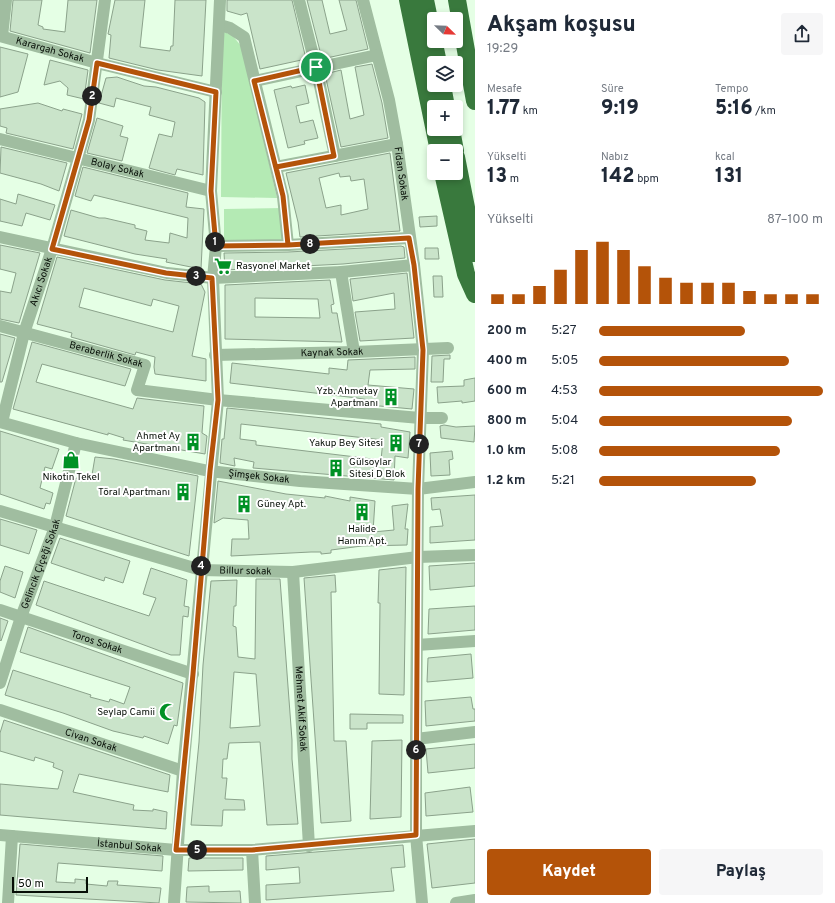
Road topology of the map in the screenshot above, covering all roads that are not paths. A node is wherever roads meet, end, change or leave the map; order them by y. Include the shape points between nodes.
1 (6, 0) edge
2 (105, 0) edge
3 (220, 0) edge
4 (299, 0) edge
5 (363, 0) edge
6 (408, 0) edge
7 (426, 0) edge
8 (450, 0) edge
9 (457, 0) edge
10 (453, 12) edge
11 (220, 25) junction
12 (1, 36) edge
13 (460, 48) edge
14 (377, 56) junction
15 (437, 56) edge
16 (97, 63) junction
17 (316, 67) junction
18 (254, 81) junction
19 (216, 92) junction
20 (475, 101) edge
21 (475, 115) edge
22 (0, 140) edge
23 (397, 144) junction
24 (438, 144) edge
25 (334, 156) junction
26 (78, 157) junction
27 (276, 167) junction
28 (445, 180) edge
29 (461, 180) edge
30 (211, 191) junction
31 (0, 236) edge
32 (409, 238) junction
33 (288, 245) junction
34 (216, 246) junction
35 (52, 249) junction
36 (475, 252) edge
37 (414, 265) junction
38 (342, 272) junction
39 (212, 278) junction
40 (475, 294) edge
41 (0, 326) edge
42 (24, 333) junction
43 (448, 348) dead end
44 (423, 350) junction
45 (354, 352) junction
46 (215, 354) junction
47 (218, 400) junction
48 (420, 418) junction
49 (442, 418) dead end
50 (1, 422) edge
51 (76, 443) junction
52 (210, 471) junction
53 (475, 482) edge
54 (418, 489) junction
55 (0, 511) edge
56 (55, 527) junction
57 (475, 555) edge
58 (418, 557) junction
59 (201, 570) junction
60 (293, 572) junction
61 (0, 610) edge
62 (21, 617) junction
63 (475, 641) edge
64 (417, 645) junction
65 (193, 674) junction
66 (0, 683) edge
67 (0, 710) edge
68 (475, 732) edge
69 (416, 739) junction
70 (183, 771) junction
71 (475, 831) edge
72 (6, 835) edge
73 (416, 835) junction
74 (309, 846) junction
75 (176, 850) junction
76 (252, 850) junction
77 (475, 900) edge
78 (8, 903) edge
79 (174, 903) edge
80 (255, 903) edge
81 (422, 903) edge
82 (456, 903) edge

1 - 12 street
2 - 16 street, Akıcı Sokak
3 - 11 street
4 - 17 street
5 - 14 street, Fidan Sokak
6 - 24 highway
7 - 15 highway
8 - 10 highway
9 - 20 highway
11 - 18 street via 244,37
11 - 19 street
12 - 16 street, Karargah Sokak
13 - 21 highway
14 - 17 street
14 - 23 street, Fidan Sokak
16 - 19 street, Karargah Sokak
16 - 26 street, Akıcı Sokak via 89,120
17 - 18 street
17 - 25 street
18 - 27 street
19 - 30 street
22 - 26 street, Bolay Sokak
23 - 25 street
23 - 32 street, Fidan Sokak
25 - 27 street
26 - 30 street, Bolay Sokak
26 - 35 street, Akıcı Sokak
27 - 33 street via 283,196
28 - 40 highway via 466,274
29 - 36 highway
30 - 34 street
31 - 35 street
32 - 33 street
32 - 37 street, Fidan Sokak
33 - 34 street
34 - 39 street
35 - 39 street via 166,273
35 - 42 street, Akıcı Sokak
37 - 38 street
37 - 44 street, Fidan Sokak
38 - 39 street
38 - 45 street
39 - 46 street
41 - 42 street, Beraberlik Sokak
42 - 47 street, Beraberlik Sokak via 145,365 137,390
42 - 50 street, Akıcı Sokak
43 - 44 street, Kaynak Sokak
44 - 45 street, Kaynak Sokak
44 - 48 street, Fidan Sokak
45 - 46 street, Kaynak Sokak
46 - 47 street
47 - 48 street, Beraberlik Sokak
47 - 52 street
48 - 49 street, Beraberlik Sokak
48 - 54 street, Fidan Sokak
50 - 51 street, Şimşek Sokak
51 - 52 street, Şimşek Sokak
51 - 56 street, Gelincik Çiçeği Sokak
52 - 54 street, Şimşek Sokak via 300,482
52 - 59 street
53 - 54 street, Şimşek Sokak
54 - 58 street, Fidan Sokak
55 - 56 street, Billur sokak
56 - 59 street, Billur sokak
56 - 62 street, Gelincik Çiçeği Sokak
57 - 58 street, Billur sokak
58 - 60 street, Billur sokak
58 - 64 street, Fidan Sokak
59 - 60 street, Billur sokak
59 - 65 street
60 - 74 street, Mehmet Akif Sokak
61 - 62 street, Toros Sokak
62 - 65 street, Toros Sokak
62 - 66 street, Gelincik Çiçeği Sokak
63 - 64 street
64 - 69 street, Fidan Sokak
65 - 70 street
67 - 70 street, Civan Sokak
68 - 69 street
69 - 73 street, Fidan Sokak
70 - 75 street
71 - 73 street, İstanbul Sokak
72 - 75 street, İstanbul Sokak
72 - 78 street
73 - 74 street, İstanbul Sokak
73 - 81 street, Fidan Sokak
74 - 76 street, İstanbul Sokak
75 - 76 street, İstanbul Sokak
75 - 79 street
76 - 80 street
77 - 82 street

